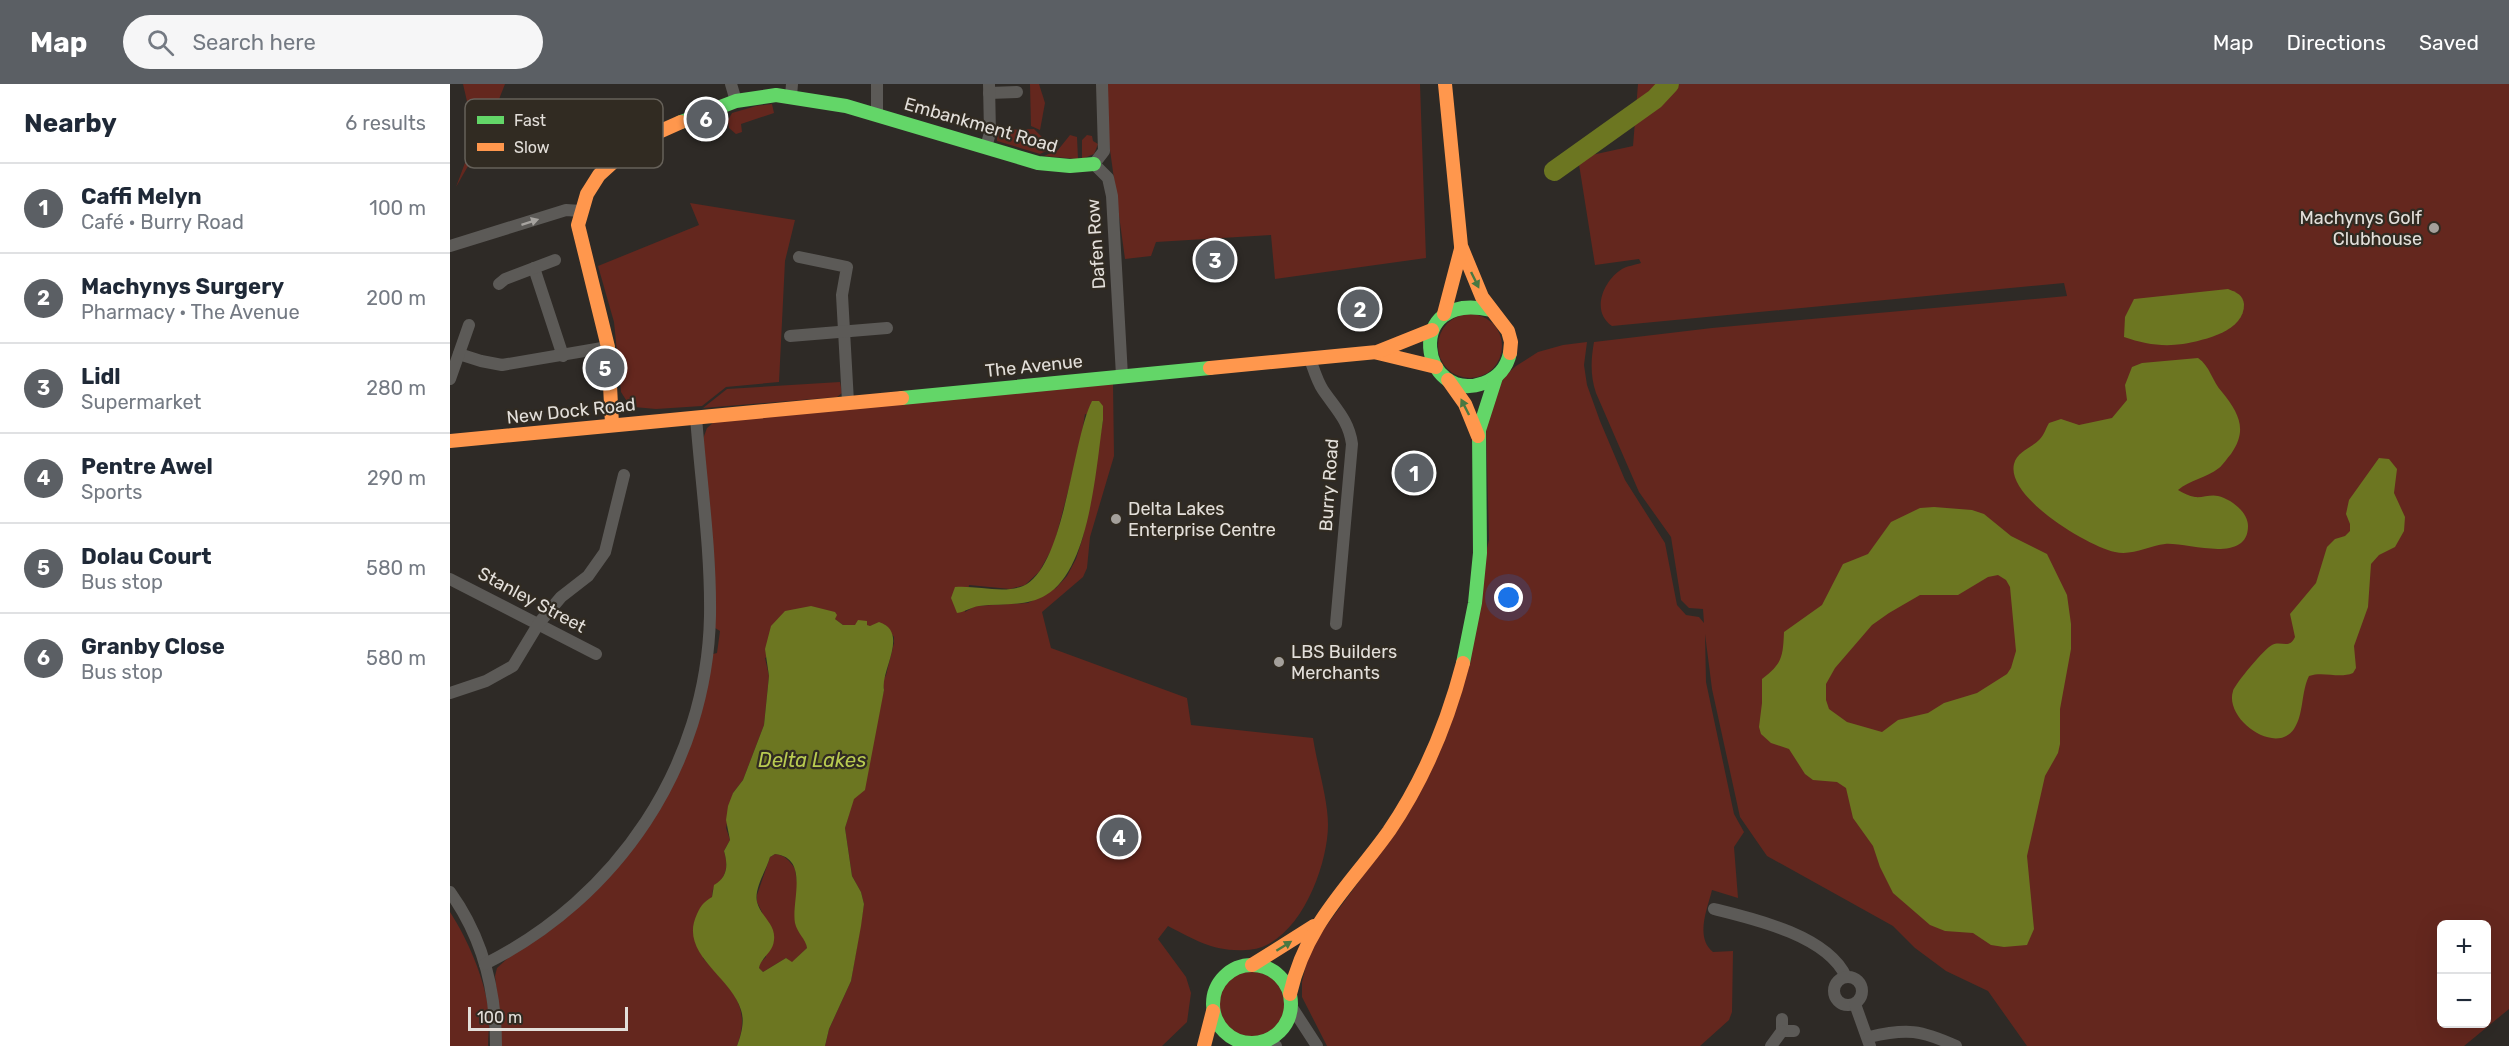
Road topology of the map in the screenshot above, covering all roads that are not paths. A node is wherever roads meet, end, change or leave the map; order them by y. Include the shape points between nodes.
1 (731, 84) edge
2 (877, 84) edge
3 (1102, 84) edge
4 (1445, 84) edge
5 (989, 88) edge
6 (791, 90) edge
7 (1017, 92) dead end
8 (736, 101) junction
9 (878, 114) junction
10 (663, 130) edge
11 (986, 147) junction
12 (1094, 164) junction
13 (606, 168) edge
14 (580, 211) junction
15 (450, 246) edge
16 (1461, 248) junction
17 (799, 257) dead end
18 (555, 260) dead end
19 (534, 268) junction
20 (499, 284) dead end
21 (1491, 310) junction
22 (1444, 314) junction
23 (469, 325) dead end
24 (887, 328) dead end
25 (1432, 330) junction
26 (844, 332) junction
27 (790, 336) dead end
28 (608, 347) junction
29 (1377, 352) junction
30 (459, 354) junction
31 (563, 356) junction
32 (1310, 359) junction
33 (1436, 367) junction
34 (1122, 376) junction
35 (1496, 377) junction
36 (450, 379) edge
37 (1448, 380) junction
38 (848, 402) junction
39 (696, 417) junction
40 (612, 424) junction
41 (1478, 436) junction
42 (450, 441) edge
43 (624, 475) dead end
44 (450, 579) edge
45 (539, 623) junction
46 (1336, 624) dead end
47 (596, 654) dead end
48 (450, 693) edge
49 (450, 892) edge
50 (1714, 909) dead end
51 (1314, 926) junction
52 (485, 964) junction
53 (1252, 964) junction
54 (1846, 977) junction
55 (1290, 1000) junction
56 (1855, 1004) junction
57 (1213, 1011) junction
58 (1786, 1027) dead end
59 (1869, 1042) edge
60 (1250, 1044) edge
61 (496, 1046) edge
62 (1204, 1046) edge
63 (1276, 1046) edge
64 (1317, 1046) edge
65 (1771, 1046) edge
66 (1956, 1046) edge

1 - 8 street
2 - 9 street
3 - 12 street via 1104,151
4 - 16 main road
5 - 7 street
5 - 11 street via 990,133
6 - 8 main road, Embankment Road
6 - 9 main road, Embankment Road
8 - 10 main road, Embankment Road
9 - 11 main road, Embankment Road
11 - 12 main road, Embankment Road via 1049,165
12 - 34 street, Dafen Row via 1108,178 1112,196
13 - 14 main road, Embankment Road
15 -> 14 street via 566,210
14 - 28 main road, Embankment Road via 582,246
16 -> 21 main road
16 - 22 main road
17 - 26 street via 847,267 842,295
18 - 19 street
19 - 20 street
19 - 31 street
21 - 22 main road via 1463,305
21 - 35 main road via 1504,323 1511,342 1506,365
22 - 25 main road
23 - 30 street
24 - 26 street
25 - 29 main road, The Avenue
25 - 33 main road via 1430,350
26 - 27 street
26 - 38 street
28 - 31 street
28 - 40 main road, Embankment Road
29 - 32 main road, The Avenue
29 - 33 main road, The Avenue
30 - 31 street via 502,365
30 - 36 street
32 - 34 main road, The Avenue
32 - 46 street, Burry Road via 1322,389 1344,418 1352,444
33 - 37 main road
34 - 38 main road, The Avenue
35 - 37 main road via 1474,386
35 - 41 main road
41 -> 37 main road via 1466,404
38 - 39 main road, The Avenue
39 - 40 main road, New Dock Road
39 - 52 street via 710,616 706,663 689,738 660,801 606,875 543,931
40 - 42 main road, New Dock Road
41 - 51 main road via 1478,586 1461,671 1444,723 1390,828
43 - 45 street via 605,552 588,576 561,597
44 - 45 street, Stanley Street
45 - 47 street, Stanley Street
45 - 48 street via 513,666 486,681
49 - 52 street via 472,927
50 - 54 street via 1804,939 1831,955
53 -> 51 main road
51 - 55 main road via 1298,960
52 - 61 street via 496,1011
53 - 55 main road via 1277,974 1285,982
53 - 57 main road via 1234,969 1221,980 1212,1000
54 - 56 street via 1858,981 1862,989
54 - 56 street via 1835,985 1835,998 1842,1004
55 - 60 main road via 1289,1018 1283,1028 1268,1040
55 - 64 street
56 - 59 street
57 - 60 main road via 1222,1030
57 - 62 main road
58 - 65 street
59 - 66 street via 1898,1030 1929,1034
60 - 63 street

